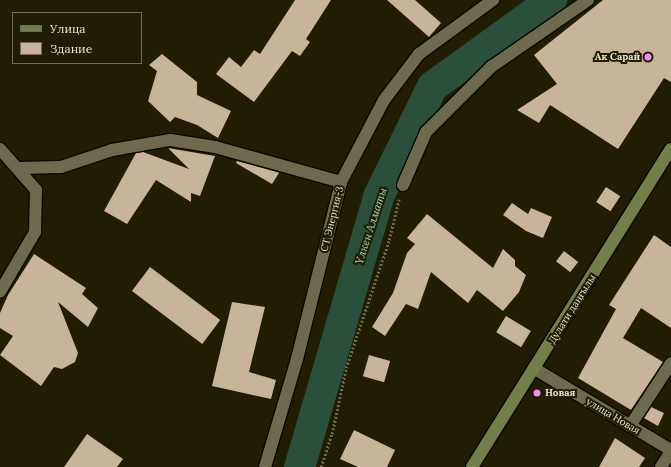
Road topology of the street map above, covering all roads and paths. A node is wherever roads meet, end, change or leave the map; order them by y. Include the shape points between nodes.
1 (493, 0) edge
2 (588, 0) edge
3 (0, 149) edge
4 (671, 149) edge
5 (19, 168) junction
6 (341, 182) junction
7 (403, 185) joint
8 (0, 292) edge
9 (671, 363) edge
10 (535, 369) junction
11 (630, 426) junction
12 (671, 451) edge
13 (265, 467) edge
14 (321, 467) edge
15 (472, 467) edge
16 (661, 467) edge

1 - 6 street, СТ Энергия-3 via 419,54 384,100
2 - 7 street via 491,67 426,132
3 - 5 street
4 - 10 main road, Дулати даңғылы
5 - 6 street via 60,167 112,150 170,140 215,147
5 - 8 street via 36,190 35,232
6 - 13 street, СТ Энергия-3 via 297,359
7 - 14 path via 389,240 346,368 332,434
9 - 11 street
10 - 11 street, улица Новая
10 - 15 main road, Дулати даңғылы
11 - 12 street, улица Новая
12 - 16 street

